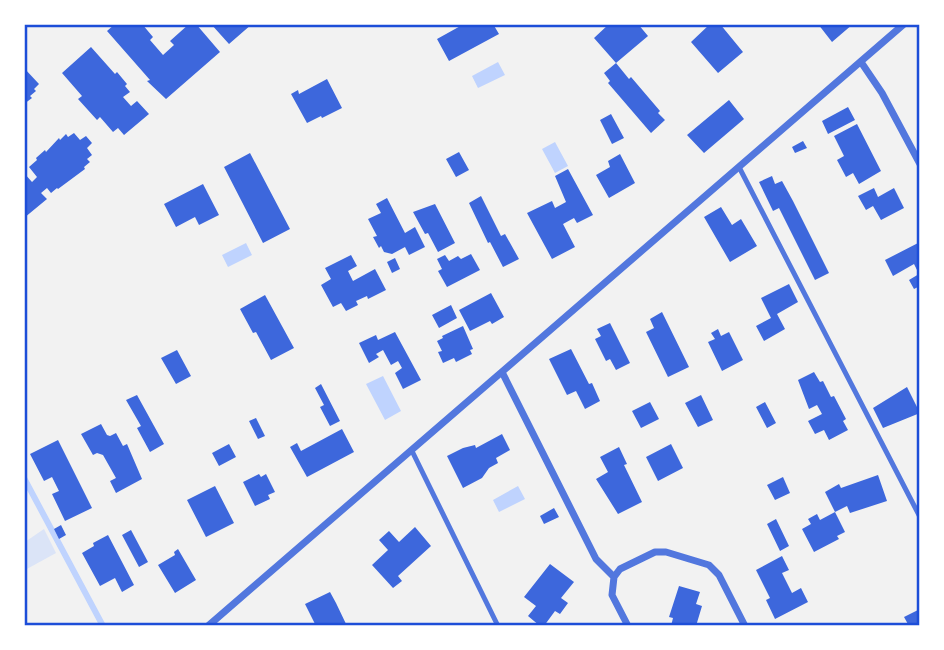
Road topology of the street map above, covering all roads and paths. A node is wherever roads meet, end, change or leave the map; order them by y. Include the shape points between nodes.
1 (904, 24) edge
2 (861, 62) junction
3 (919, 164) edge
4 (738, 167) junction
5 (502, 372) junction
6 (411, 450) junction
7 (919, 517) edge
8 (614, 577) junction
9 (208, 625) edge
10 (498, 625) edge
11 (628, 625) edge
12 (746, 625) edge

1 - 2 street
2 - 3 street
2 - 4 street
4 - 5 street
4 - 7 lane
5 - 6 street
5 - 8 street via 596,559
6 - 9 street
6 - 10 lane
8 - 11 street via 612,595
8 - 12 street via 620,569 655,552 709,565

